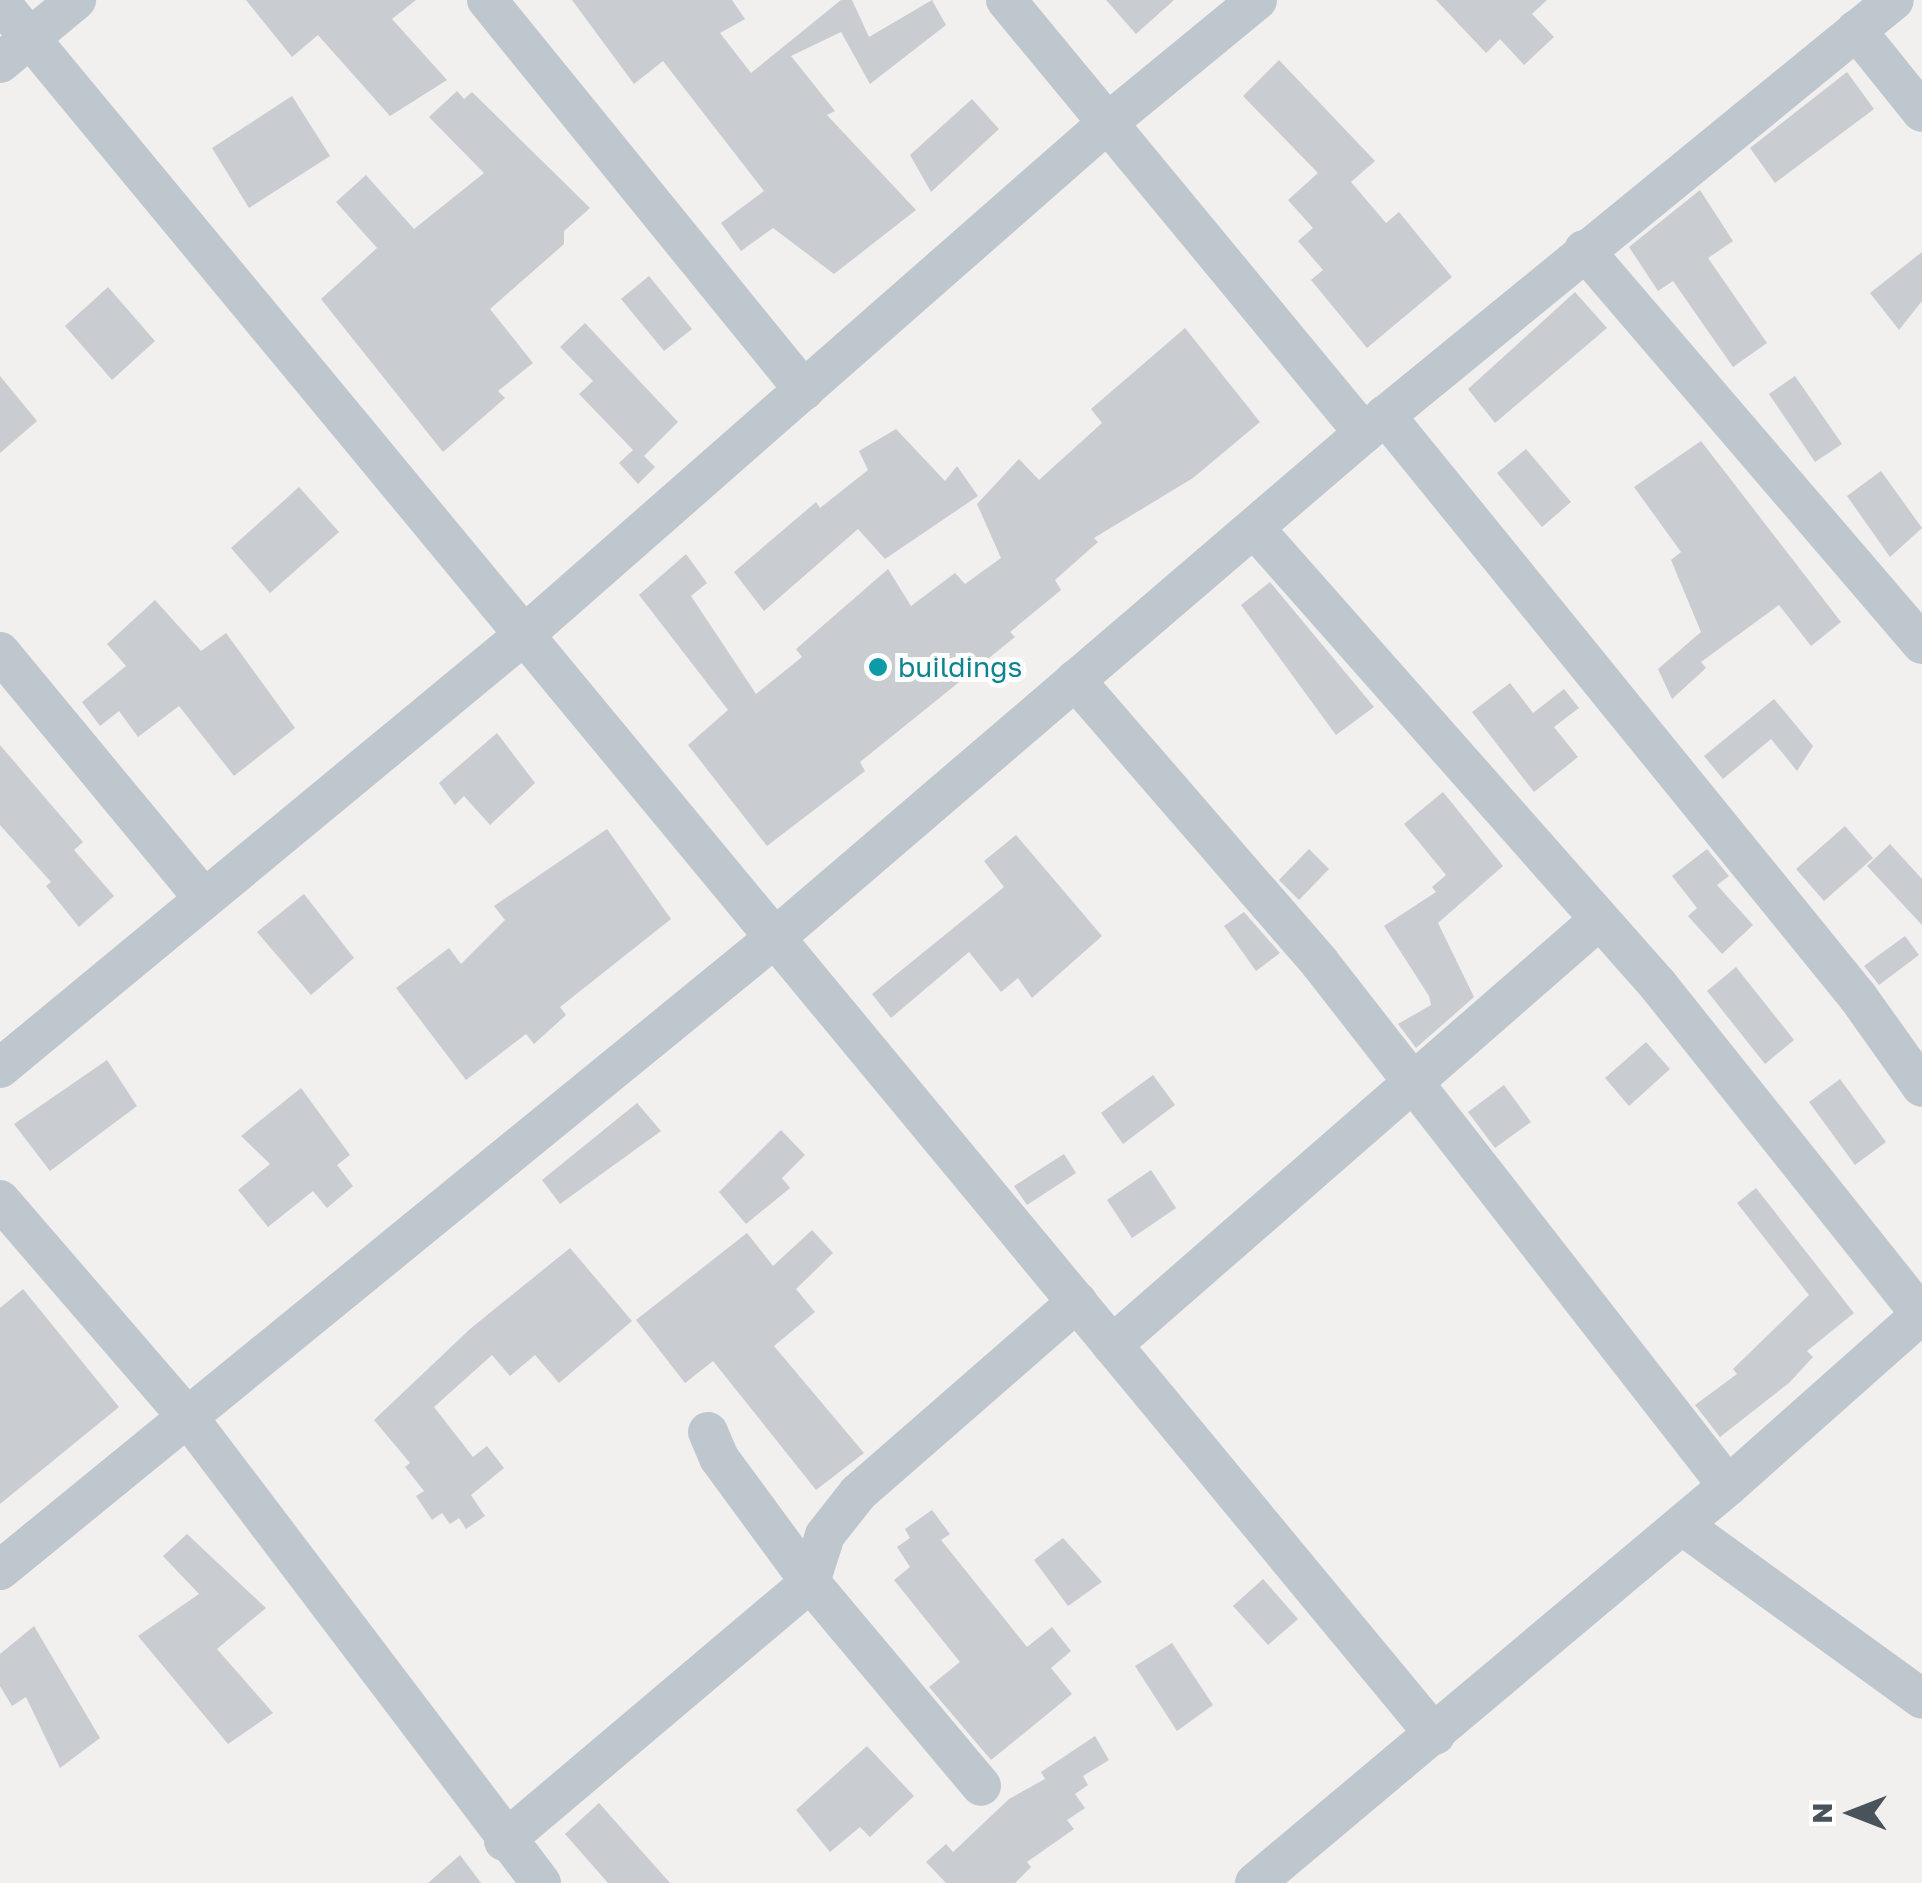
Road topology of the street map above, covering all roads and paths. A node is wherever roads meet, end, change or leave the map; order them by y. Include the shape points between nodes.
1 (76, 0) edge
2 (487, 0) edge
3 (1006, 0) edge
4 (1257, 0) edge
5 (1894, 0) edge
6 (0, 2) edge
7 (1856, 30) junction
8 (15, 51) edge
9 (1922, 112) edge
10 (1111, 120) junction
11 (1584, 250) junction
12 (804, 390) junction
13 (1374, 424) junction
14 (1254, 528) junction
15 (524, 635) junction
16 (1922, 644) edge
17 (0, 652) edge
18 (1075, 680) junction
19 (204, 899) junction
20 (1599, 920) junction
21 (777, 936) junction
22 (0, 1068) edge
23 (1415, 1080) junction
24 (1922, 1087) edge
25 (0, 1200) edge
26 (1076, 1302) junction
27 (1922, 1314) edge
28 (1112, 1344) junction
29 (190, 1420) junction
30 (708, 1432) dead end
31 (1728, 1486) junction
32 (1682, 1525) junction
33 (0, 1570) edge
34 (810, 1582) junction
35 (1922, 1699) edge
36 (1435, 1735) junction
37 (981, 1786) dead end
38 (504, 1841) junction
39 (542, 1883) edge
40 (1255, 1883) edge

1 - 8 street
2 - 12 street
3 - 10 street
4 - 10 street
5 - 7 street
6 - 8 street
7 - 9 street
7 - 11 street
8 - 15 street
10 - 12 street
10 - 13 street
11 - 13 street
11 - 16 street
12 - 15 street
13 - 14 street
13 - 24 street via 1858,996
14 - 18 street
14 - 20 street
15 - 19 street
15 - 21 street
17 - 19 street
18 - 21 street
18 - 23 street
19 - 22 street
20 - 23 street
20 - 27 street
21 - 26 street
21 - 29 street
23 - 28 street
23 - 31 street
25 - 29 street
26 - 28 street
26 - 34 street via 858,1493 825,1535
27 - 31 street
28 - 36 street
29 - 33 street
29 - 38 street
30 - 34 street via 719,1458
31 - 32 street
32 - 35 street
32 - 36 street
34 - 37 street
34 - 38 street
36 - 40 street
38 - 39 street

